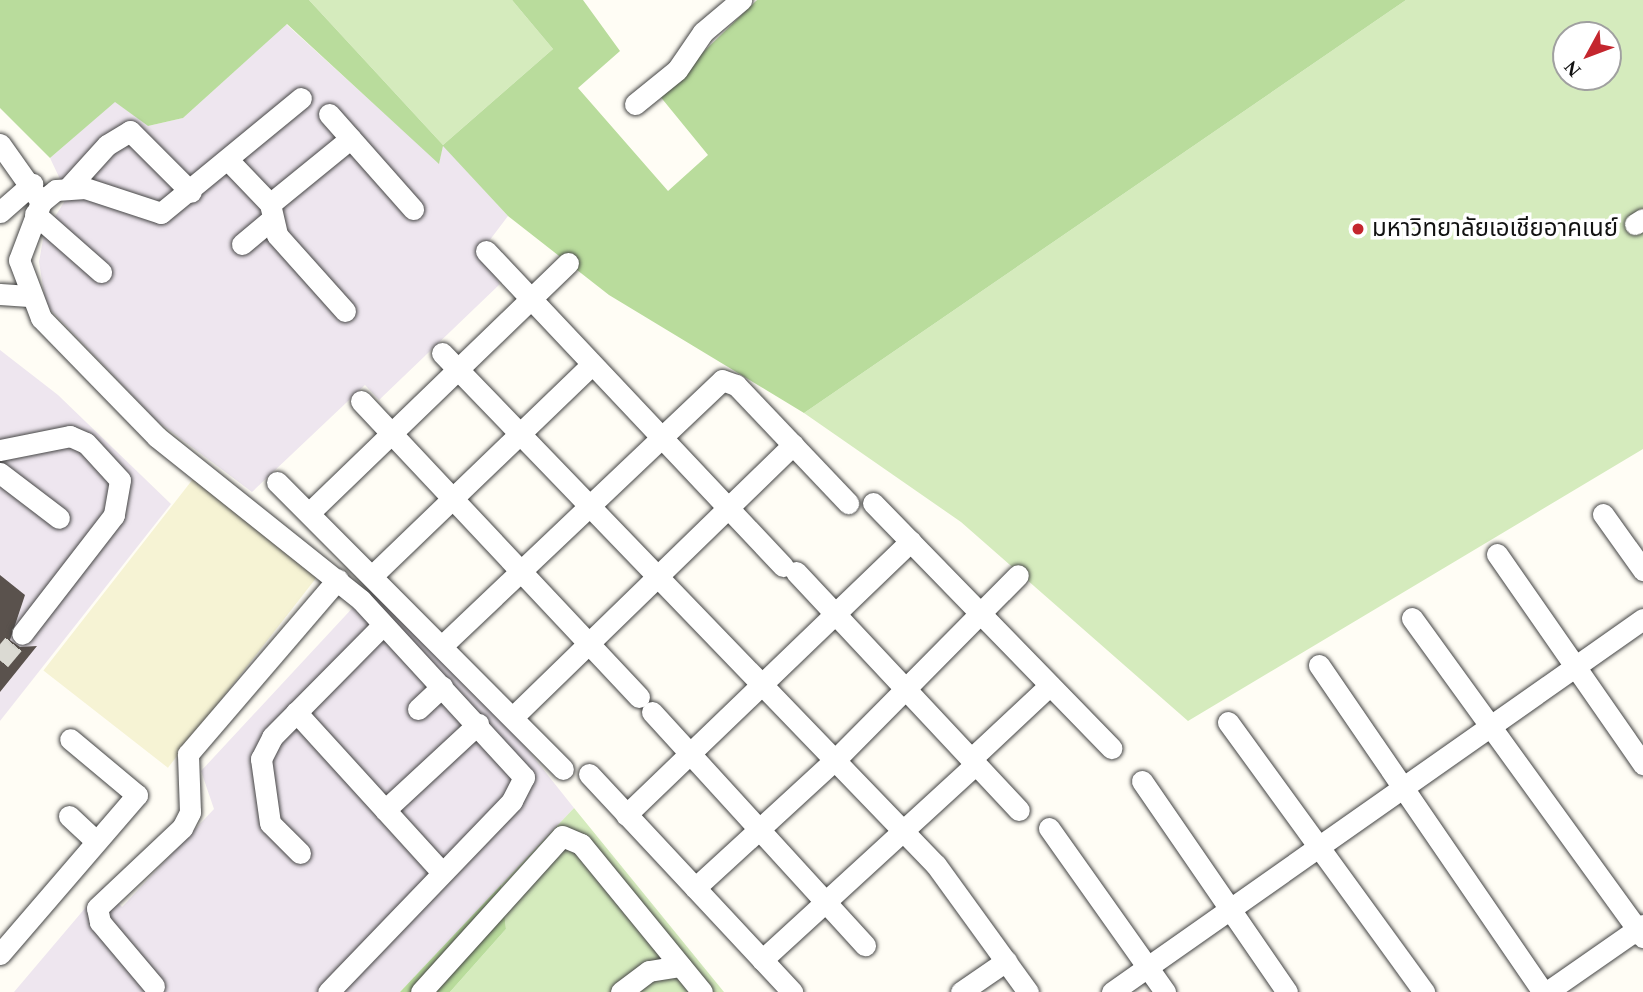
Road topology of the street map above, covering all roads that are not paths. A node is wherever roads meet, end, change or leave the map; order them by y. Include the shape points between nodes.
1 (741, 0) edge
2 (300, 98) dead end
3 (635, 104) dead end
4 (329, 114) dead end
5 (351, 138) junction
6 (0, 145) edge
7 (228, 160) junction
8 (68, 188) junction
9 (191, 192) junction
10 (36, 200) junction
11 (412, 209) dead end
12 (0, 212) edge
13 (271, 212) junction
14 (242, 244) dead end
15 (486, 251) dead end
16 (568, 263) dead end
17 (101, 272) dead end
18 (0, 294) edge
19 (29, 296) junction
20 (528, 300) junction
21 (345, 311) dead end
22 (442, 352) dead end
23 (591, 365) junction
24 (458, 370) junction
25 (361, 401) dead end
26 (391, 433) junction
27 (519, 433) junction
28 (662, 437) junction
29 (793, 445) junction
30 (0, 450) edge
31 (0, 473) edge
32 (277, 482) dead end
33 (453, 499) junction
34 (848, 503) dead end
35 (873, 503) dead end
36 (588, 505) junction
37 (728, 508) junction
38 (309, 513) junction
39 (1603, 514) dead end
40 (59, 518) dead end
41 (911, 541) junction
42 (1497, 554) dead end
43 (1643, 570) edge
44 (521, 571) junction
45 (373, 575) junction
46 (1018, 575) dead end
47 (659, 576) junction
48 (338, 579) junction
49 (982, 613) junction
50 (835, 614) junction
51 (1412, 618) dead end
52 (1643, 619) edge
53 (383, 625) junction
54 (22, 634) tunnel mouth
55 (588, 643) junction
56 (444, 645) junction
57 (1319, 665) dead end
58 (1575, 666) junction
59 (764, 684) junction
60 (1050, 685) junction
61 (442, 687) junction
62 (904, 688) junction
63 (418, 709) dead end
64 (296, 712) junction
65 (515, 715) junction
66 (1228, 722) dead end
67 (478, 724) junction
68 (1490, 726) junction
69 (70, 739) dead end
70 (1111, 748) dead end
71 (691, 753) junction
72 (837, 758) junction
73 (973, 762) junction
74 (1643, 764) edge
75 (563, 769) dead end
76 (589, 774) dead end
77 (1142, 781) dead end
78 (1403, 787) junction
79 (385, 810) junction
80 (1019, 810) dead end
81 (626, 815) junction
82 (69, 816) dead end
83 (758, 825) junction
84 (1049, 828) dead end
85 (901, 833) junction
86 (95, 839) junction
87 (1318, 847) junction
88 (300, 853) dead end
89 (440, 870) junction
90 (695, 888) junction
91 (824, 899) junction
92 (1230, 909) junction
93 (1641, 930) edge
94 (865, 945) dead end
95 (0, 954) edge
96 (762, 960) junction
97 (1006, 961) junction
98 (681, 966) junction
99 (1147, 968) junction
100 (153, 990) edge
101 (328, 992) edge
102 (421, 992) edge
103 (621, 992) edge
104 (702, 992) edge
105 (792, 992) edge
106 (961, 992) edge
107 (1028, 992) edge
108 (1112, 992) edge
109 (1165, 992) edge
110 (1287, 992) edge
111 (1424, 992) edge
112 (1545, 992) edge

1 - 3 street via 703,32 677,70
2 - 7 street
4 - 5 street
5 - 11 street
5 - 13 street
6 - 10 street
7 - 9 street
7 - 13 street
8 - 9 street via 104,193 156,215
8 - 9 street via 107,145 130,131
8 - 10 street
10 - 12 street
10 - 17 street
10 - 19 street via 19,260
13 - 14 street
13 - 21 street via 277,235
15 - 20 street
16 - 20 street
18 - 19 street
19 - 48 street via 41,318 157,437
20 - 23 street
20 - 24 street
22 - 24 street
23 - 27 street
23 - 28 street
24 - 26 street
24 - 27 street
25 - 26 street
26 - 33 street
26 - 38 street
27 - 33 street
27 - 36 street
28 - 29 street via 728,379
28 - 36 street
28 - 37 street
29 - 34 street
29 - 37 street
30 - 54 street via 71,436 106,461 120,480 114,515
31 - 40 street
32 - 38 street
33 - 44 street
33 - 45 street
35 - 41 street
36 - 44 street
36 - 47 street
37 - 47 street
37 - 50 street
38 - 45 street
39 - 43 street
41 - 49 street
41 - 50 street
42 - 58 street
44 - 55 street
44 - 56 street
45 - 56 street
46 - 49 street
47 - 55 street
47 - 59 street
48 - 53 street
48 - 100 street via 188,754 190,812 182,828 97,908 100,922
49 - 60 street
49 - 62 street
50 - 59 street
50 - 62 street
51 - 68 street
52 - 58 street
53 - 61 street
53 - 64 street
55 - 65 street
55 - 71 street
56 - 65 street
57 - 78 street
58 - 68 street
58 - 74 street
59 - 71 street
59 - 72 street
60 - 70 street
60 - 73 street
61 - 63 street
61 - 67 street
62 - 72 street
62 - 73 street
64 - 79 street
64 - 88 street via 261,759 270,824
65 - 75 street
66 - 87 street
67 - 79 street
67 - 89 street via 518,767 522,787
68 - 78 street
68 - 93 street
69 - 86 street via 137,795
71 - 81 street
71 - 83 street
72 - 83 street
72 - 85 street
73 - 80 street
73 - 85 street
76 - 81 street
77 - 92 street
78 - 87 street
78 - 112 street
79 - 89 street
81 - 90 street
82 - 86 street
83 - 90 street
83 - 91 street
84 - 99 street
85 - 91 street
85 - 97 street via 961,897
86 - 95 street
87 - 92 street
87 - 111 street
89 - 101 street
90 - 96 street
91 - 94 street
91 - 96 street
92 - 99 street
92 - 110 street
93 - 112 street
96 - 105 street
97 - 106 street
97 - 107 street
98 - 102 street via 589,853 562,836
98 - 103 street via 649,971
98 - 104 street
99 - 108 street
99 - 109 street

